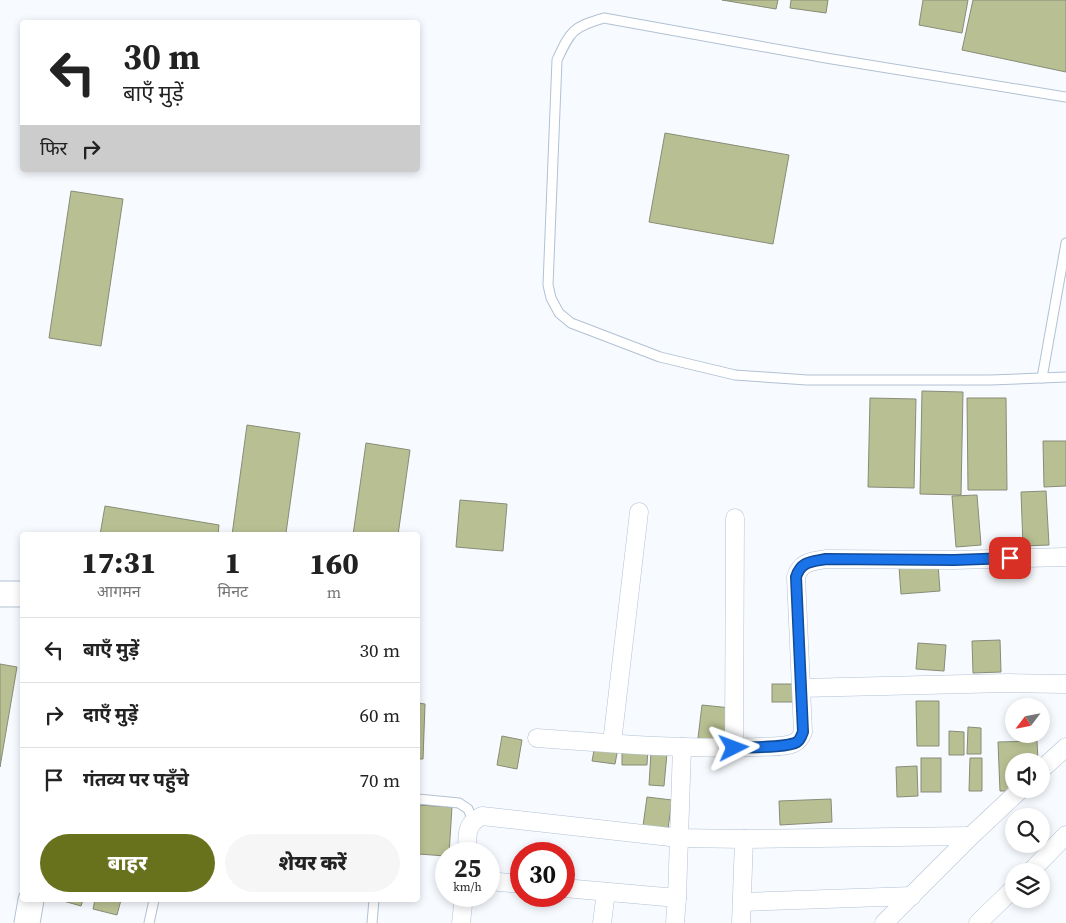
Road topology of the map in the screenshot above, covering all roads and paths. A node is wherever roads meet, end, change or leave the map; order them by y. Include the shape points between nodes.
1 (1066, 97) edge
2 (1066, 243) edge
3 (1066, 377) edge
4 (1042, 378) junction
5 (639, 512) dead end
6 (735, 518) dead end
7 (1066, 556) edge
8 (0, 594) edge
9 (20, 594) edge
10 (1066, 684) edge
11 (801, 688) junction
12 (537, 738) dead end
13 (612, 744) junction
14 (682, 746) junction
15 (1066, 747) edge
16 (734, 748) junction
17 (1050, 762) edge
18 (1011, 798) edge
19 (420, 799) edge
20 (473, 820) junction
21 (1066, 835) edge
22 (971, 836) junction
23 (679, 838) junction
24 (744, 839) junction
25 (468, 842) edge
26 (1038, 863) edge
27 (575, 889) edge
28 (606, 892) junction
29 (912, 896) junction
30 (1005, 897) edge
31 (677, 898) junction
32 (31, 902) edge
33 (154, 902) edge
34 (374, 902) edge
35 (742, 902) junction
36 (462, 907) edge
37 (26, 923) edge
38 (149, 923) edge
39 (372, 923) edge
40 (460, 923) edge
41 (602, 923) edge
42 (675, 923) edge
43 (741, 923) edge
44 (884, 923) edge
45 (978, 923) edge

1 - 4 lane via 604,18 582,25 568,36 557,60 548,285 559,313 571,323 660,357 735,375 807,380
2 - 4 lane
3 - 4 lane
5 - 13 street
6 - 16 street
7 - 11 street via 954,560 826,559 806,563 798,568 796,577
8 - 9 street
10 - 11 street
11 - 16 street via 803,732 800,739 786,745
12 - 13 street
13 - 14 street
14 - 16 street
14 - 23 street
15 - 17 street
18 - 22 street
19 - 20 lane via 459,803 468,809
20 - 23 street via 482,816
20 - 25 street
21 - 26 street
22 - 24 street
22 - 29 street
23 - 24 street
23 - 31 street
24 - 35 street
27 - 28 street
28 - 31 street
28 - 41 street
29 - 35 street
29 - 44 street
30 - 45 street
31 - 42 street
32 - 37 street
33 - 38 lane
34 - 39 lane
35 - 43 street
36 - 40 street

